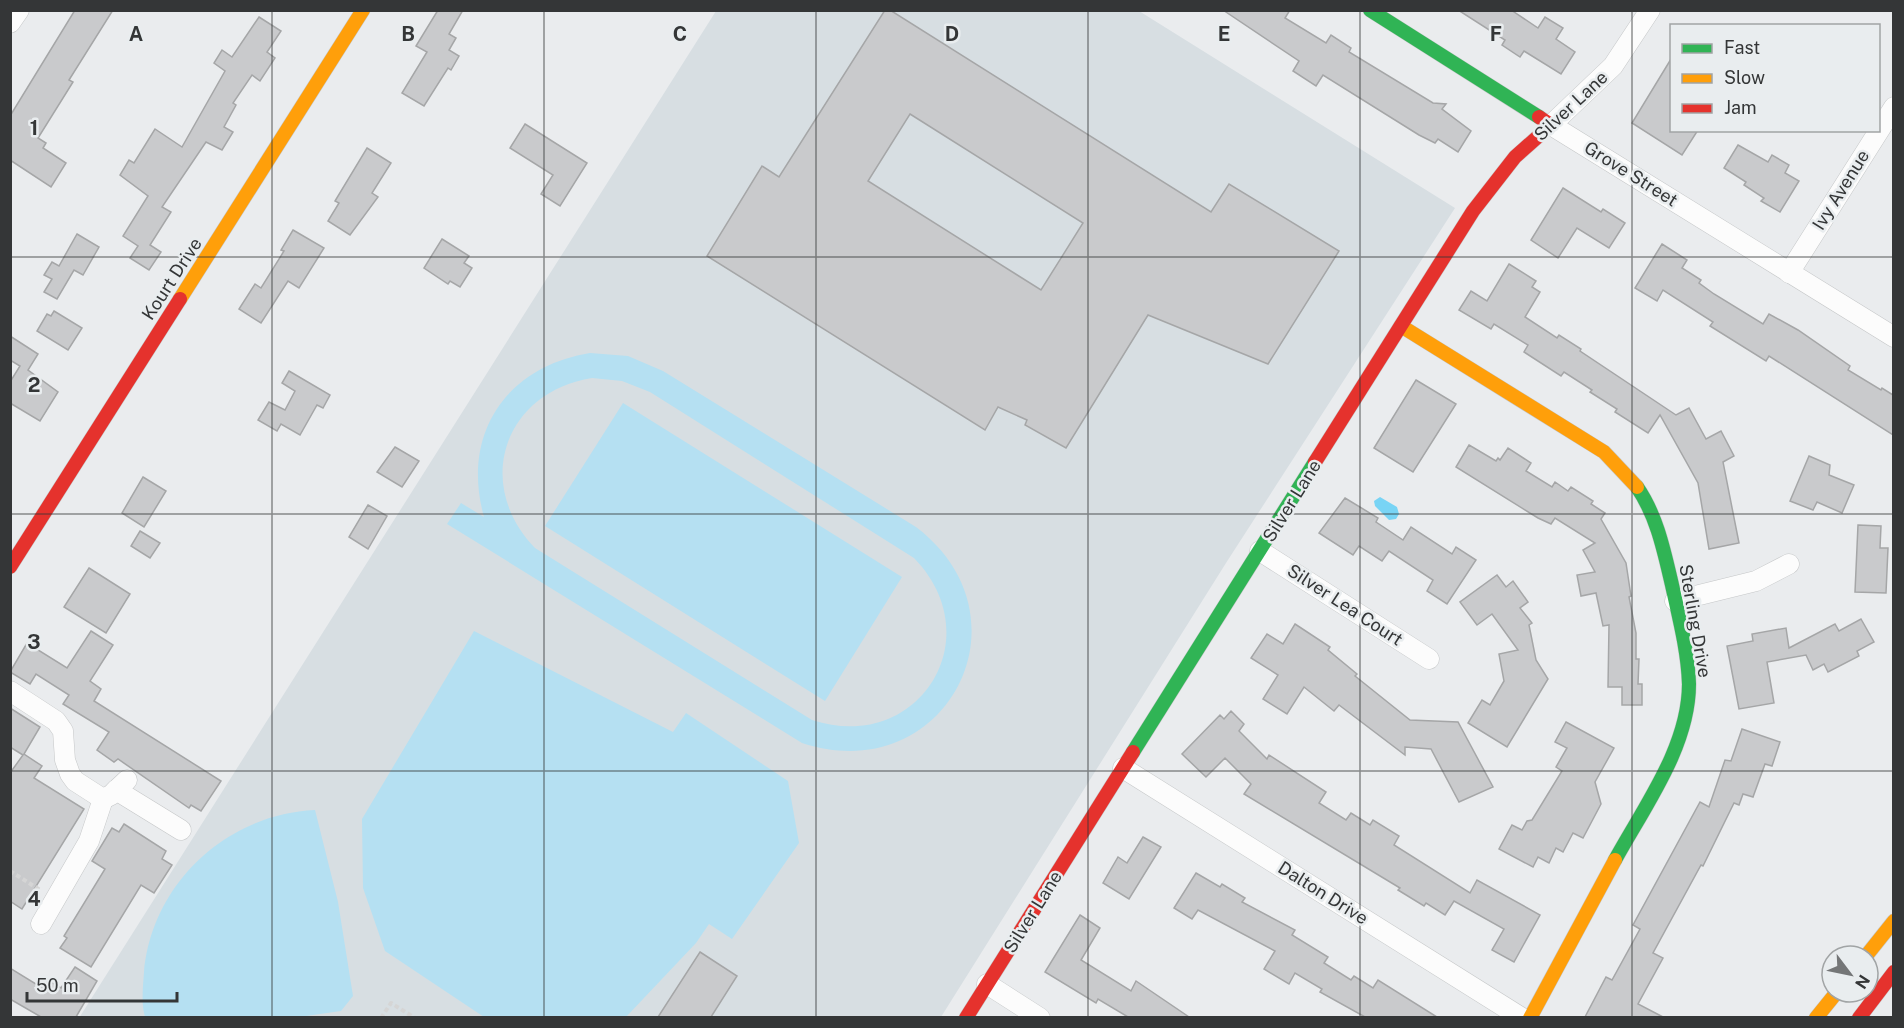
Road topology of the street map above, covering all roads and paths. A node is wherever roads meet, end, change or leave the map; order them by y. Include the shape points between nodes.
1 (19, 10) edge
2 (363, 10) edge
3 (1370, 10) edge
4 (1650, 10) edge
5 (10, 23) edge
6 (1893, 107) edge
7 (1551, 125) junction
8 (1880, 128) edge
9 (1877, 132) edge
10 (1790, 273) junction
11 (1401, 326) junction
12 (1893, 337) edge
13 (1260, 551) junction
14 (1789, 564) dead end
15 (10, 567) edge
16 (1675, 601) junction
17 (1429, 659) dead end
18 (10, 691) edge
19 (1123, 768) junction
20 (115, 789) junction
21 (181, 830) dead end
22 (10, 871) edge
23 (56, 900) junction
24 (1893, 921) edge
25 (41, 924) dead end
26 (1875, 944) edge
27 (1893, 972) edge
28 (987, 984) junction
29 (1826, 1004) edge
30 (381, 1017) edge
31 (415, 1017) edge
32 (966, 1017) edge
33 (1040, 1017) edge
34 (1522, 1017) edge
35 (1530, 1017) edge
36 (1816, 1017) edge
37 (1859, 1017) edge

1 - 5 street
2 - 15 main road, Kourt Drive
3 - 7 main road, Grove Street
4 - 7 street, Silver Lane via 1613,66
6 - 8 street, Ivy Avenue
7 - 10 street, Grove Street
7 - 11 main road, Silver Lane via 1492,183
9 - 10 street, Ivy Avenue
10 - 12 street, Grove Street
11 - 13 main road, Silver Lane
11 - 16 main road, Sterling Drive via 1604,452 1626,471 1648,500 1657,522
13 - 17 street, Silver Lea Court
13 - 19 main road, Silver Lane
14 - 16 street via 1756,581
16 - 35 main road, Sterling Drive via 1688,671 1688,696 1681,728 1658,782
18 - 20 street via 56,721 63,731 65,760 75,781
19 - 28 main road, Silver Lane
19 - 34 street, Dalton Drive
20 - 21 street
20 - 23 street
22 - 23 path
23 - 25 street
24 - 26 main road
27 - 37 main road
28 - 32 main road, Silver Lane
28 - 33 street
29 - 36 main road
30 - 31 path via 391,1003

